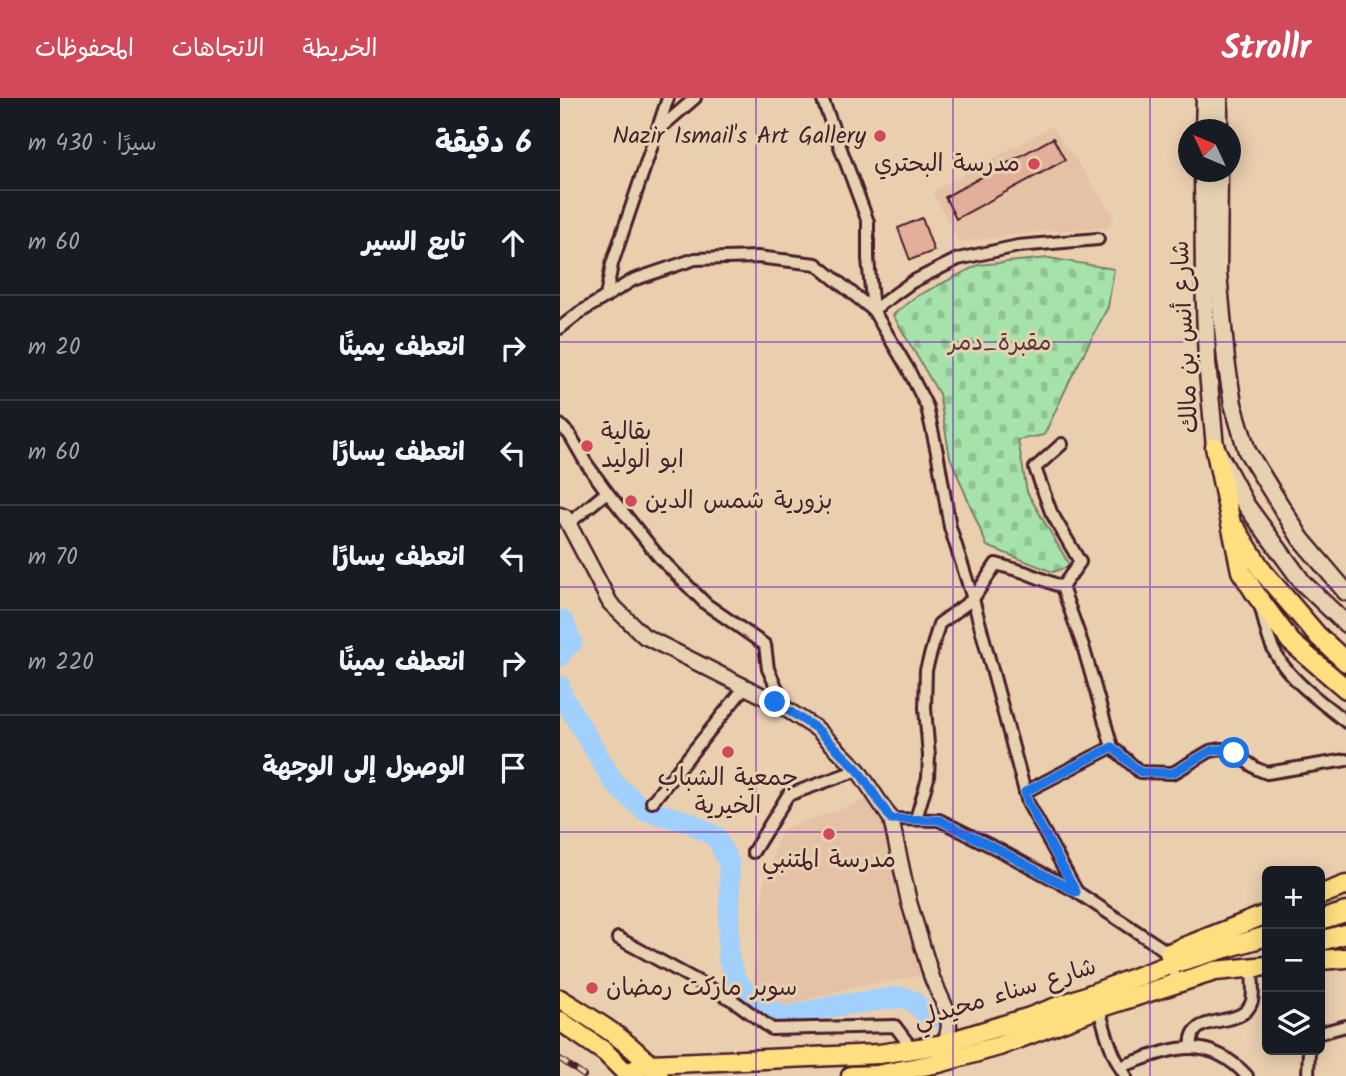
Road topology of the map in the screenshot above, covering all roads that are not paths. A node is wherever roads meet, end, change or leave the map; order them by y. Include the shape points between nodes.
1 (668, 98) edge
2 (695, 98) edge
3 (822, 98) edge
4 (1205, 98) edge
5 (1219, 98) edge
6 (1204, 119) edge
7 (1219, 119) edge
8 (658, 130) junction
9 (1203, 182) edge
10 (1219, 182) edge
11 (1098, 239) dead end
12 (606, 297) junction
13 (873, 310) junction
14 (560, 328) edge
15 (1226, 360) junction
16 (1207, 362) junction
17 (560, 425) edge
18 (570, 435) junction
19 (1062, 443) dead end
20 (560, 444) edge
21 (1215, 447) junction
22 (607, 492) junction
23 (1229, 517) junction
24 (564, 519) edge
25 (1062, 587) junction
26 (1346, 592) edge
27 (1257, 596) junction
28 (973, 599) junction
29 (1346, 624) edge
30 (1346, 662) edge
31 (745, 687) junction
32 (1346, 689) edge
33 (786, 709) junction
34 (1346, 722) edge
35 (1112, 747) junction
36 (1346, 760) edge
37 (858, 770) junction
38 (1025, 792) junction
39 (652, 802) dead end
40 (891, 819) junction
41 (916, 819) junction
42 (753, 852) dead end
43 (1346, 885) edge
44 (1076, 892) junction
45 (1325, 893) edge
46 (1346, 912) edge
47 (1262, 916) edge
48 (1325, 918) edge
49 (1346, 934) edge
50 (1262, 937) edge
51 (618, 938) dead end
52 (1325, 940) edge
53 (1262, 957) edge
54 (1170, 958) junction
55 (1346, 958) edge
56 (1325, 960) edge
57 (1259, 966) edge
58 (1215, 971) junction
59 (1177, 983) junction
60 (560, 999) edge
61 (1099, 1008) junction
62 (560, 1021) edge
63 (1346, 1026) edge
64 (1325, 1032) edge
65 (1192, 1047) junction
66 (912, 1050) junction
67 (1309, 1055) edge
68 (938, 1061) edge
69 (655, 1070) edge
70 (1123, 1072) edge
71 (627, 1075) edge
72 (851, 1076) edge
73 (1247, 1076) edge
74 (1308, 1076) edge

1 - 8 street
2 - 8 street
3 - 13 street via 868,222
4 - 6 main road
5 - 7 main road
8 - 12 street via 612,264
9 - 16 main road, شارع أنس بن مالك
10 - 15 main road, شارع أنس بن مالك via 1218,273
11 - 13 street via 1018,246 958,259 912,282
12 - 13 street via 633,279 695,259 757,257 816,264
12 - 14 street
13 - 28 street via 927,407 950,527
15 - 16 main road
15 - 26 main road, شارع أنس بن مالك via 1247,451 1301,539
16 - 21 main road, شارع أنس بن مالك
17 - 18 street
18 - 20 street
18 - 22 street
19 - 25 street via 1035,468 1051,512 1080,562
21 - 23 main road
21 - 29 main road, شارع أنس بن مالك via 1246,505 1303,583
22 - 24 street
22 - 33 street via 659,557 706,604 765,645 768,669
23 - 27 main road via 1241,570
23 - 30 main road via 1263,572
24 - 31 street via 610,603 644,636
25 - 28 street via 996,564
25 - 35 street
27 - 32 main road via 1291,642
27 - 34 street via 1277,657 1298,682
28 - 38 street
28 - 41 street via 939,624 926,670 928,778
31 - 33 street
31 - 39 street
33 - 37 street via 817,729
35 - 36 street via 1140,772 1173,773 1222,749 1267,773
35 - 38 street
37 - 40 street
37 - 42 street via 788,796
38 - 44 street
40 - 41 street
40 - 68 street via 909,902 947,1011 947,1038
41 - 44 street via 939,820
43 - 45 main road
44 - 54 street
46 - 48 main road
47 - 54 main road
49 - 52 main road
50 - 54 main road, شارع سناء محيدلي
51 - 66 street via 734,1001 772,1030 895,1026
53 - 58 main road
54 - 59 street
54 - 68 main road, شارع سناء محيدلي
55 - 56 main road
57 - 58 main road
57 - 65 street via 1249,1007 1236,1017 1200,1026 1193,1032
58 - 59 main road
59 - 61 main road
60 - 69 main road via 617,1036
61 - 68 main road via 999,1046
61 - 70 street
62 - 71 main road via 605,1052
63 - 64 street
65 - 70 street
65 - 73 street via 1221,1055
66 - 68 main road, شارع سناء محيدلي
66 - 69 main road, شارع سناء محيدلي
67 - 74 street
68 - 72 main road
69 - 71 main road, شارع سناء محيدلي

